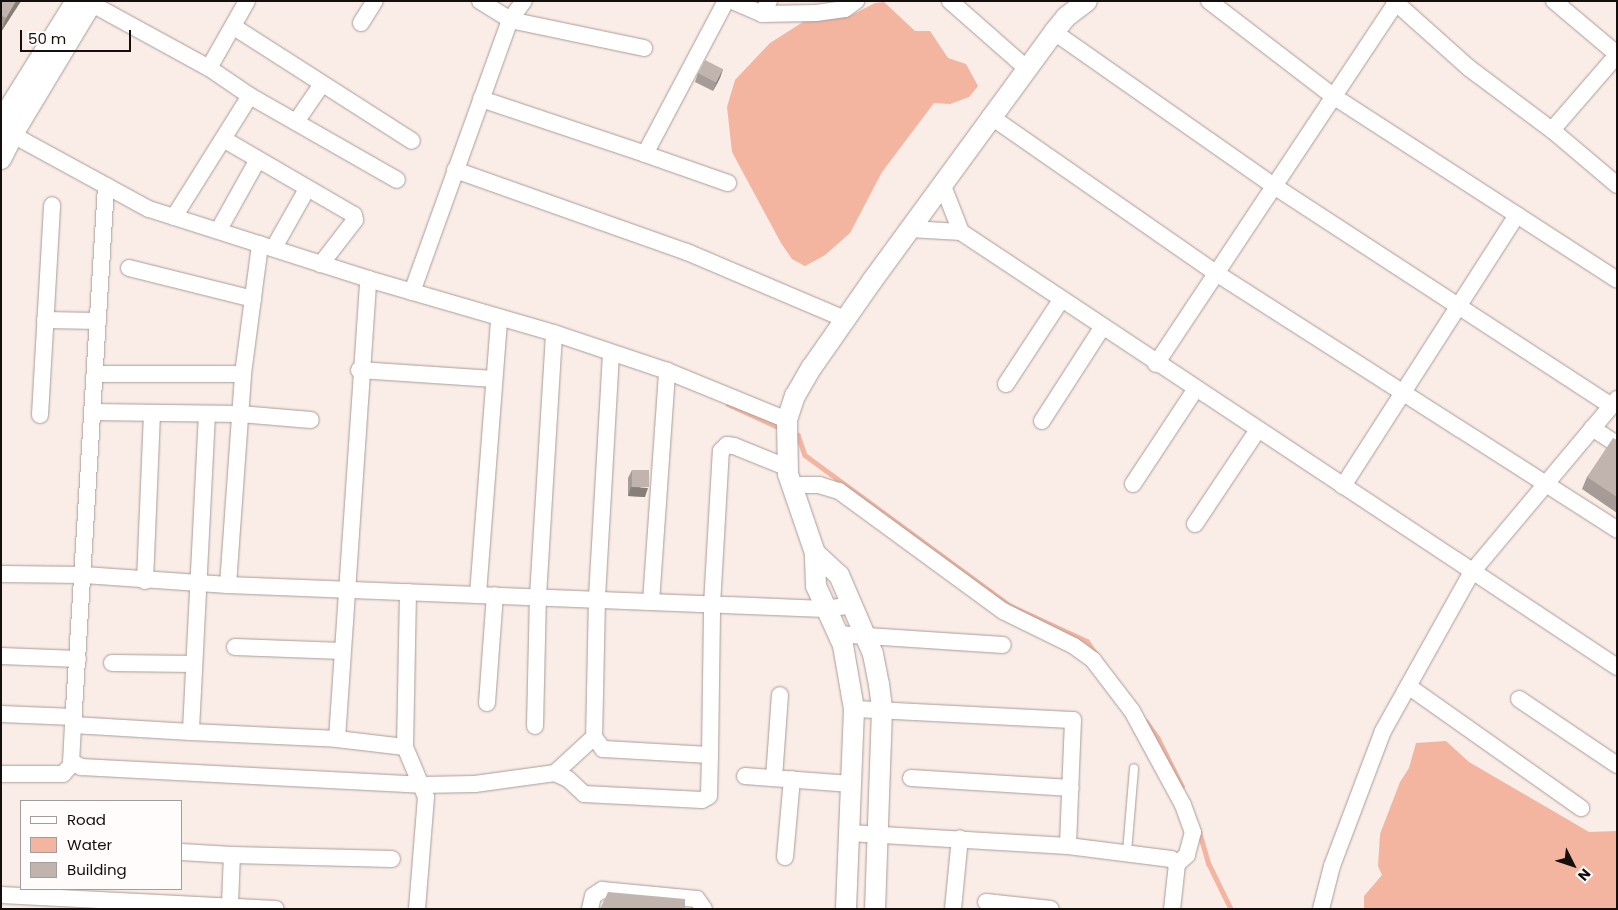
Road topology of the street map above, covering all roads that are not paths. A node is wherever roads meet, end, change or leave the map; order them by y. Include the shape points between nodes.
1 (375, 1) edge
2 (480, 1) edge
3 (524, 1) edge
4 (726, 1) edge
5 (732, 1) edge
6 (856, 1) edge
7 (950, 1) edge
8 (1087, 1) edge
9 (1209, 1) edge
10 (1554, 1) edge
11 (87, 2) edge
12 (1396, 2) edge
13 (238, 4) edge
14 (766, 8) edge
15 (1063, 17) edge
16 (510, 20) junction
17 (361, 22) dead end
18 (234, 27) junction
19 (644, 48) dead end
20 (1617, 55) edge
21 (209, 68) junction
22 (1027, 69) junction
23 (322, 84) junction
24 (250, 96) junction
25 (1333, 96) junction
26 (481, 99) junction
27 (990, 116) junction
28 (296, 122) junction
29 (5, 128) edge
30 (1552, 130) junction
31 (225, 140) junction
32 (412, 141) dead end
33 (645, 154) junction
34 (1, 159) edge
35 (257, 161) junction
36 (455, 170) junction
37 (397, 180) dead end
38 (728, 183) dead end
39 (1617, 185) edge
40 (106, 186) junction
41 (943, 186) junction
42 (1274, 186) junction
43 (308, 189) junction
44 (52, 205) dead end
45 (1517, 215) junction
46 (174, 217) junction
47 (222, 224) dead end
48 (910, 229) junction
49 (961, 232) junction
50 (268, 244) junction
51 (321, 264) junction
52 (129, 268) dead end
53 (1216, 272) junction
54 (368, 279) junction
55 (1617, 280) edge
56 (412, 292) junction
57 (253, 299) junction
58 (1061, 300) junction
59 (1457, 305) junction
60 (499, 319) junction
61 (845, 319) junction
62 (45, 320) junction
63 (98, 321) junction
64 (1102, 328) junction
65 (554, 333) junction
66 (611, 354) junction
67 (1156, 364) junction
68 (360, 370) junction
69 (667, 371) junction
70 (96, 374) junction
71 (243, 374) junction
72 (494, 379) junction
73 (1006, 384) dead end
74 (1195, 390) junction
75 (1404, 392) junction
76 (1614, 402) edge
77 (92, 412) junction
78 (206, 414) junction
79 (240, 414) junction
80 (40, 415) dead end
81 (152, 416) junction
82 (311, 420) dead end
83 (1042, 421) dead end
84 (787, 424) junction
85 (1592, 428) junction
86 (1257, 430) junction
87 (1617, 444) edge
88 (788, 472) junction
89 (1547, 482) junction
90 (1133, 484) dead end
91 (1342, 486) junction
92 (1195, 524) dead end
93 (1617, 529) edge
94 (815, 553) junction
95 (1472, 572) junction
96 (1, 574) edge
97 (84, 575) junction
98 (145, 581) junction
99 (197, 582) junction
100 (228, 585) junction
101 (346, 590) junction
102 (408, 592) junction
103 (478, 594) junction
104 (495, 595) junction
105 (538, 596) junction
106 (597, 598) junction
107 (651, 602) junction
108 (712, 605) junction
109 (852, 605) junction
110 (825, 609) junction
111 (837, 634) junction
112 (865, 635) junction
113 (1003, 645) dead end
114 (235, 647) dead end
115 (342, 651) junction
116 (1, 656) edge
117 (78, 659) junction
118 (112, 663) dead end
119 (194, 664) junction
120 (1617, 667) edge
121 (1408, 686) junction
122 (780, 695) dead end
123 (1519, 699) dead end
124 (487, 703) dead end
125 (854, 709) junction
126 (882, 710) junction
127 (1, 714) edge
128 (73, 721) junction
129 (536, 726) dead end
130 (191, 732) junction
131 (594, 737) junction
132 (337, 739) junction
133 (405, 747) junction
134 (710, 755) junction
135 (72, 764) junction
136 (1617, 765) edge
137 (1134, 768) dead end
138 (555, 773) junction
139 (1, 774) edge
140 (744, 776) dead end
141 (774, 778) junction
142 (912, 778) dead end
143 (792, 780) junction
144 (851, 784) junction
145 (420, 785) junction
146 (1071, 788) junction
147 (1582, 808) dead end
148 (849, 833) junction
149 (878, 834) junction
150 (960, 838) junction
151 (1068, 846) junction
152 (182, 852) edge
153 (1127, 852) junction
154 (232, 854) junction
155 (784, 857) dead end
156 (392, 860) dead end
157 (1177, 864) junction
158 (1, 895) edge
159 (43, 902) edge
160 (986, 902) dead end
161 (230, 904) junction
162 (165, 907) edge
163 (276, 909) edge
164 (417, 909) edge
165 (590, 909) edge
166 (704, 909) edge
167 (846, 909) edge
168 (875, 909) edge
169 (953, 909) edge
170 (1052, 909) edge
171 (1172, 909) edge
172 (1321, 909) edge

1 - 17 street
2 - 16 street
3 - 16 street
4 - 33 street
5 - 14 street
6 - 14 street via 845,9 816,13
7 - 22 street
8 - 15 street
9 - 25 street
10 - 20 street
11 - 21 street
11 - 29 street
12 - 25 street
12 - 30 street via 1469,68
13 - 18 street
15 - 22 street
15 - 42 street
16 - 19 street
16 - 26 street
18 - 21 street
18 - 23 street
20 - 30 street
21 - 24 street
22 - 27 street
23 - 28 street
23 - 32 street
24 - 28 street
24 - 31 street
25 - 42 street
25 - 45 street
26 - 33 street
26 - 36 street
27 - 41 street
27 - 53 street
28 - 37 street
29 - 34 street
29 - 40 street
30 - 39 street
31 - 35 street
31 - 46 street
33 - 38 street
35 - 43 street
35 - 47 street
36 - 56 street
36 - 61 street via 687,252
40 - 46 street via 149,209
40 - 63 street
41 - 48 street
41 - 49 street
42 - 53 street
42 - 59 street
43 - 50 street
43 - 51 street via 355,217
44 - 62 street
45 - 55 street
45 - 59 street
46 - 50 street
48 - 49 street
48 - 61 street
49 - 58 street
50 - 51 street
50 - 57 street
51 - 54 street
52 - 57 street
53 - 67 street
53 - 75 street
54 - 56 street
54 - 68 street
56 - 60 street
57 - 71 street
58 - 64 street
58 - 73 street
59 - 75 street
59 - 76 street
60 - 65 street
60 - 72 street
61 - 84 street via 795,396
62 - 63 street
62 - 80 street
63 - 70 street
64 - 67 street
64 - 83 street
65 - 66 street
65 - 105 street
66 - 69 street
66 - 106 street
67 - 74 street
68 - 72 street
68 - 101 street
69 - 84 street
69 - 107 street
70 - 71 street
70 - 77 street
71 - 79 street
72 - 103 street
74 - 86 street
74 - 90 street
75 - 89 street
75 - 91 street
76 - 85 street
77 - 81 street
77 - 97 street
78 - 79 street
78 - 81 street
78 - 99 street
79 - 82 street
79 - 100 street
81 - 98 street
84 - 88 street
85 - 87 street
85 - 89 street
86 - 91 street
86 - 92 street
88 - 94 street
88 - 108 street via 734,446 727,445 721,451
88 - 157 street via 839,491 1003,611 1074,646 1093,660 1132,711 1183,805 1193,832 1187,855
89 - 93 street
89 - 95 street
91 - 95 street
94 - 109 street via 839,575
94 - 110 street via 816,586
95 - 120 street
95 - 121 street
96 - 97 street
97 - 98 street
97 - 117 street
98 - 99 street
99 - 100 street
99 - 119 street
100 - 101 street
101 - 102 street
101 - 115 street
102 - 103 street
102 - 133 street
103 - 104 street
104 - 105 street
104 - 124 street
105 - 106 street
105 - 129 street
106 - 107 street
106 - 131 street
107 - 108 street
108 - 110 street
108 - 134 street
109 - 110 street
109 - 112 street
110 - 111 street
111 - 112 street
111 - 125 street via 843,645
112 - 113 street
112 - 126 street via 874,654
114 - 115 street
115 - 132 street
116 - 117 street
117 - 128 street
118 - 119 street
119 - 130 street
121 - 147 street
121 - 172 street via 1383,731 1332,866
122 - 141 street
123 - 136 street
125 - 126 street
125 - 144 street
126 - 146 street via 1073,720
126 - 149 street
127 - 128 street
128 - 130 street
128 - 135 street
130 - 132 street
131 - 134 street via 598,746 609,751
131 - 138 street
132 - 133 street
133 - 145 street
134 - 138 street via 709,796 702,800 584,794 568,779
135 - 139 street via 63,774
135 - 145 street
137 - 153 lane
138 - 145 street via 475,784
140 - 141 street
141 - 143 street
142 - 146 street
143 - 144 street
143 - 155 street
144 - 148 street
145 - 164 street via 426,797
146 - 151 street
148 - 149 street
148 - 167 street
149 - 150 street
149 - 168 street
150 - 151 street
150 - 169 street
151 - 153 street
152 - 154 street
153 - 157 street via 1171,859
154 - 156 street
154 - 161 street
157 - 171 street
158 - 159 street
159 - 162 street
160 - 170 street
161 - 162 street
161 - 163 street
165 - 166 street via 593,896 602,890 697,899

